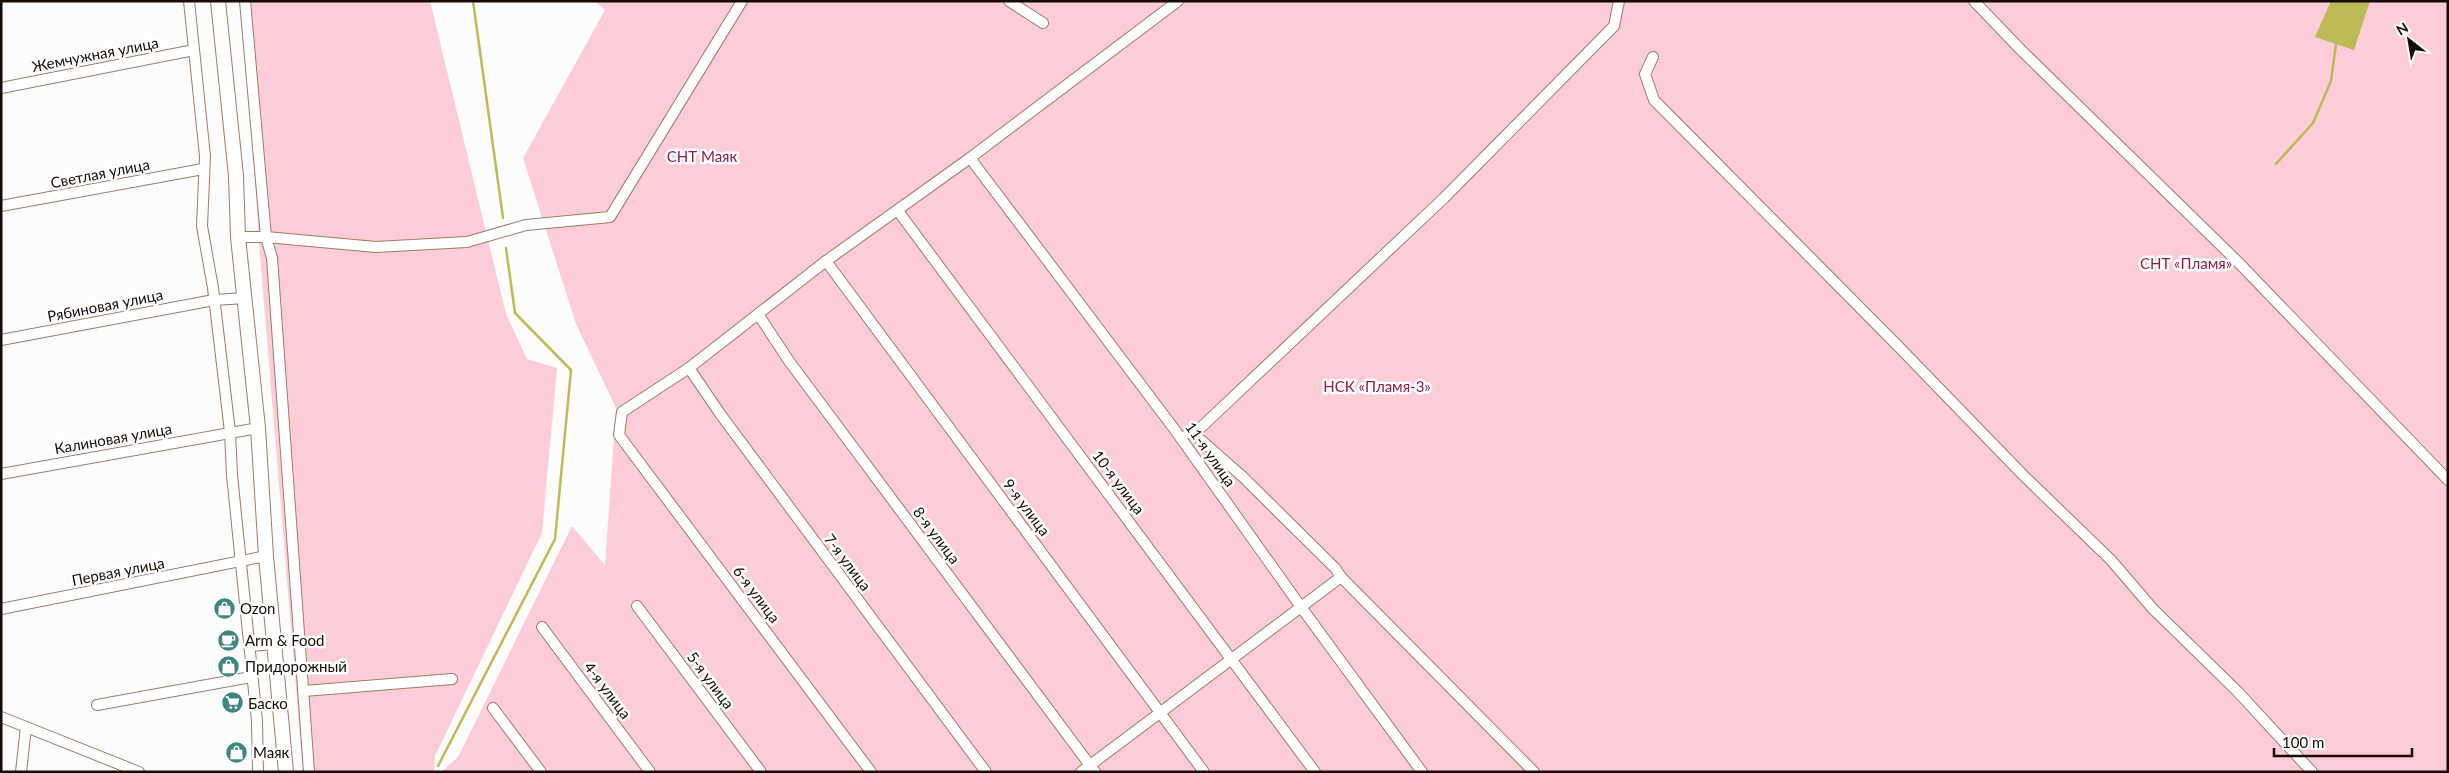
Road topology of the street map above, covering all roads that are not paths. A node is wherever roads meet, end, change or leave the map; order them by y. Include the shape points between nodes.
1 (189, 1) edge
2 (218, 1) edge
3 (245, 1) edge
4 (742, 1) edge
5 (1009, 1) edge
6 (1178, 1) edge
7 (1619, 1) edge
8 (1974, 1) edge
9 (1043, 22) dead end
10 (194, 50) junction
11 (1653, 57) dead end
12 (1, 88) edge
13 (970, 158) junction
14 (203, 169) junction
15 (1, 206) edge
16 (898, 211) junction
17 (266, 237) junction
18 (238, 238) junction
19 (826, 261) junction
20 (246, 298) junction
21 (214, 300) junction
22 (758, 314) junction
23 (1, 340) edge
24 (689, 368) junction
25 (258, 428) junction
26 (1175, 430) junction
27 (230, 432) junction
28 (1194, 434) junction
29 (1, 474) edge
30 (2448, 480) edge
31 (266, 556) junction
32 (241, 562) junction
33 (1341, 577) junction
34 (637, 606) dead end
35 (1300, 607) junction
36 (1, 609) edge
37 (542, 627) dead end
38 (273, 644) junction
39 (250, 646) junction
40 (1232, 660) junction
41 (251, 677) junction
42 (452, 679) dead end
43 (304, 691) junction
44 (98, 705) dead end
45 (493, 708) dead end
46 (1160, 712) junction
47 (1, 717) edge
48 (26, 727) junction
49 (1092, 768) edge
50 (137, 771) edge
51 (21, 772) edge
52 (258, 772) edge
53 (286, 772) edge
54 (310, 772) edge
55 (541, 772) edge
56 (650, 772) edge
57 (761, 772) edge
58 (870, 772) edge
59 (986, 772) edge
60 (1081, 772) edge
61 (1204, 772) edge
62 (1315, 772) edge
63 (1422, 772) edge
64 (1534, 772) edge
65 (2312, 772) edge

1 - 10 street
2 - 18 street via 236,176
3 - 17 street
4 - 17 street via 610,217 526,225 467,242 376,247
5 - 9 street
6 - 13 street
7 - 28 street via 1614,26 1444,198
8 - 30 street via 2245,269
10 - 12 street, Жемчужная улица
10 - 14 street via 205,156
11 - 65 street via 1645,74 1654,100 1898,345 2023,476 2111,560 2152,609 2237,691
13 - 16 street
13 - 26 street, 11-я улица
14 - 15 street, Светлая улица
14 - 21 street via 202,226
16 - 19 street
16 - 40 street, 10-я улица
17 - 18 street
17 - 43 street via 273,268
18 - 20 street
19 - 22 street
19 - 46 street, 9-я улица
20 - 21 street, Рябиновая улица
20 - 25 street
21 - 23 street, Рябиновая улица
21 - 27 street
22 - 24 street
22 - 49 street, 8-я улица via 795,369
24 - 58 street, 6-я улица via 622,412 619,435
24 - 59 street, 7-я улица
25 - 27 street, Калиновая улица
25 - 31 street
26 - 28 street
26 - 35 street, 11-я улица
27 - 29 street, Калиновая улица
27 - 32 street
28 - 33 street via 1243,477
31 - 32 street, Первая улица
31 - 38 street
32 - 36 street, Первая улица
32 - 39 street
33 - 35 street
33 - 64 street
34 - 57 street, 5-я улица
35 - 40 street
35 - 63 street, 11-я улица
37 - 56 street, 4-я улица
38 - 39 street
38 - 53 street
39 - 41 street
40 - 46 street
40 - 62 street, 10-я улица
41 - 44 street
41 - 52 street via 257,721
42 - 43 street
43 - 54 street
45 - 55 street
46 - 49 street
46 - 61 street, 9-я улица
47 - 48 street
48 - 50 street
48 - 51 street
49 - 60 street

